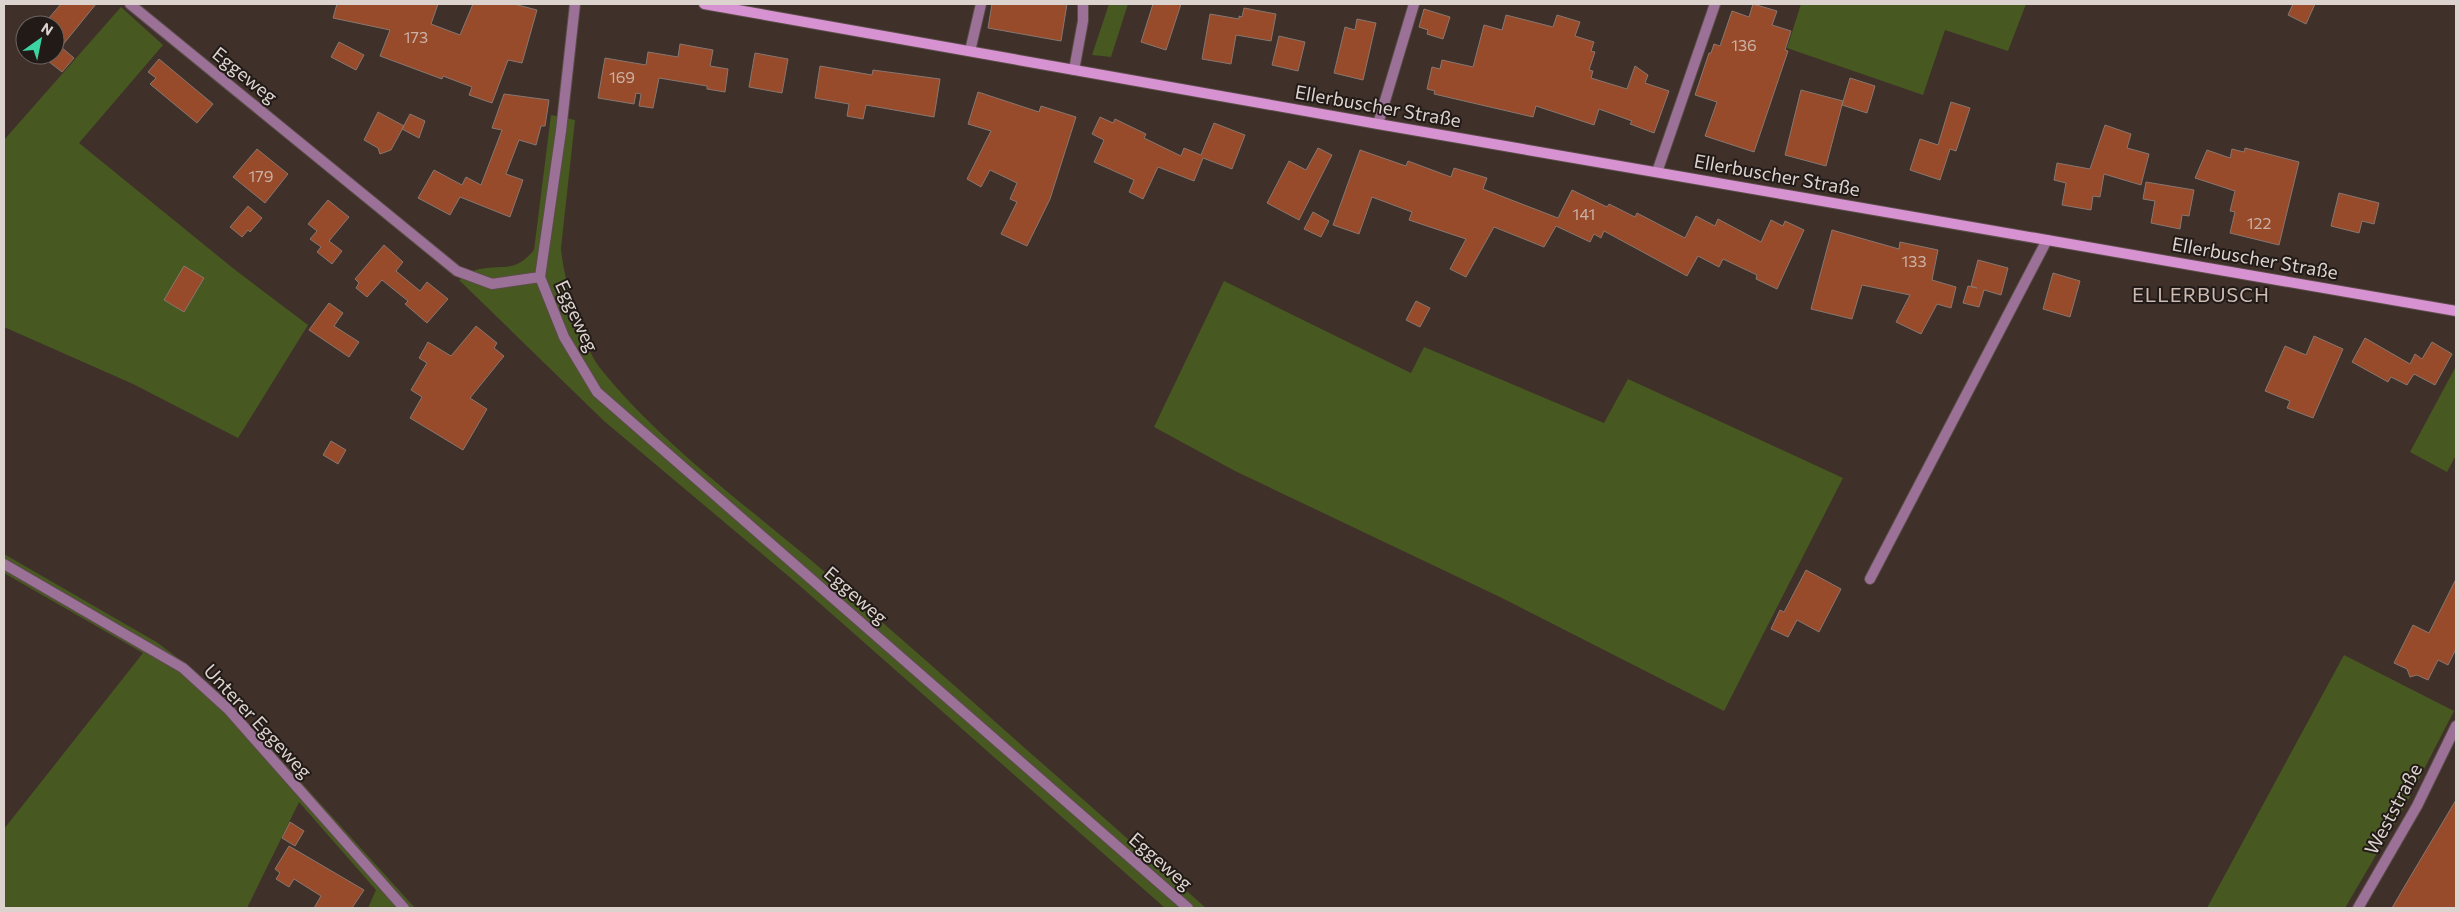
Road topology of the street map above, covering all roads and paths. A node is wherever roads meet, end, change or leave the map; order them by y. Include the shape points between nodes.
1 (130, 4) edge
2 (576, 4) edge
3 (704, 4) edge
4 (982, 4) edge
5 (1083, 4) edge
6 (1414, 4) edge
7 (1715, 4) edge
8 (970, 52) junction
9 (1074, 70) junction
10 (1378, 124) junction
11 (1657, 172) junction
12 (2047, 240) junction
13 (540, 277) junction
14 (2456, 311) edge
15 (4, 564) edge
16 (1870, 578) dead end
17 (2456, 726) edge
18 (404, 908) edge
19 (1188, 908) edge
20 (2358, 908) edge

1 - 13 street, Eggeweg via 457,271 492,284
2 - 13 street, Eggeweg
3 - 8 main road, Ellerbuscher Straße
4 - 8 street
5 - 9 street
6 - 10 street
7 - 11 street
8 - 9 main road, Ellerbuscher Straße
9 - 10 main road, Ellerbuscher Straße
10 - 11 main road, Ellerbuscher Straße
11 - 12 main road, Ellerbuscher Straße
12 - 14 main road, Ellerbuscher Straße
12 - 16 street
13 - 19 street, Eggeweg via 564,337 597,392
15 - 18 street, Unterer Eggeweg via 183,668 228,709
17 - 20 street, Weststraße via 2417,806

